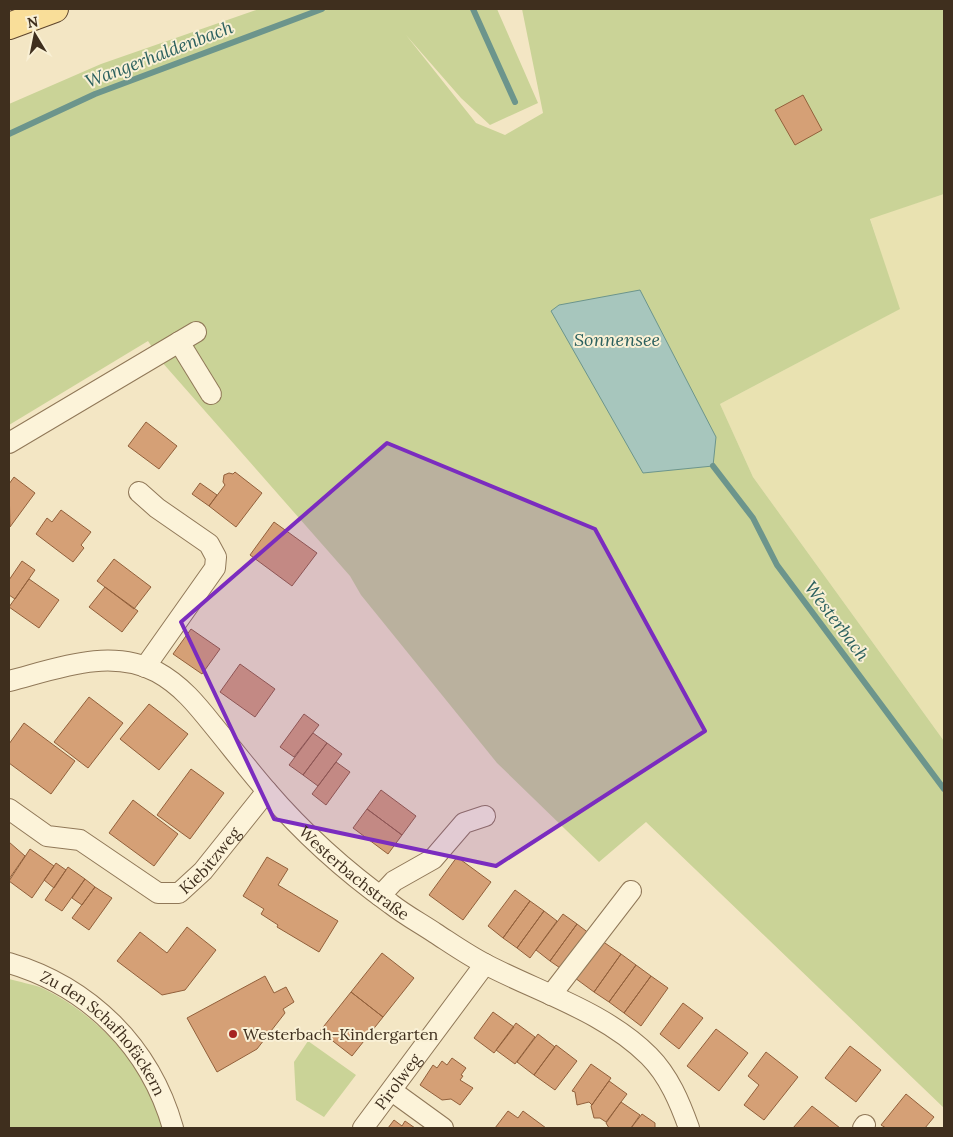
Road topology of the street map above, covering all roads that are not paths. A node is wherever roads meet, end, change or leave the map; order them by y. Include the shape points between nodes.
1 (54, 9) edge
2 (9, 26) edge
3 (211, 394) dead end
4 (9, 443) edge
5 (139, 492) dead end
6 (145, 667) junction
7 (10, 676) edge
8 (267, 791) junction
9 (9, 810) edge
10 (485, 816) dead end
11 (631, 891) dead end
12 (380, 896) junction
13 (9, 963) edge
14 (485, 964) junction
15 (551, 995) junction
16 (392, 1091) junction
17 (173, 1128) edge
18 (363, 1128) edge
19 (443, 1128) edge
20 (689, 1128) edge

1 - 2 main road
3 - 4 street via 187,337
5 - 6 street via 209,544 216,557 215,568
6 - 7 street, Westerbachstraße via 106,660
6 - 8 street, Westerbachstraße via 168,678 187,693
8 - 9 street, Kiebitzweg via 202,871 179,893 158,894 80,840 47,836
8 - 12 street, Westerbachstraße via 318,845
10 - 12 street via 464,823 432,859 394,881
11 - 15 street
12 - 14 street, Westerbachstraße
13 - 17 street, Zu den Schafhofäckern via 56,982 107,1017 158,1084
14 - 15 street, Westerbachstraße
14 - 16 street, Pirolweg
15 - 20 street, Westerbachstraße via 626,1036 650,1057 670,1083
16 - 18 street, Pirolweg
16 - 19 street

